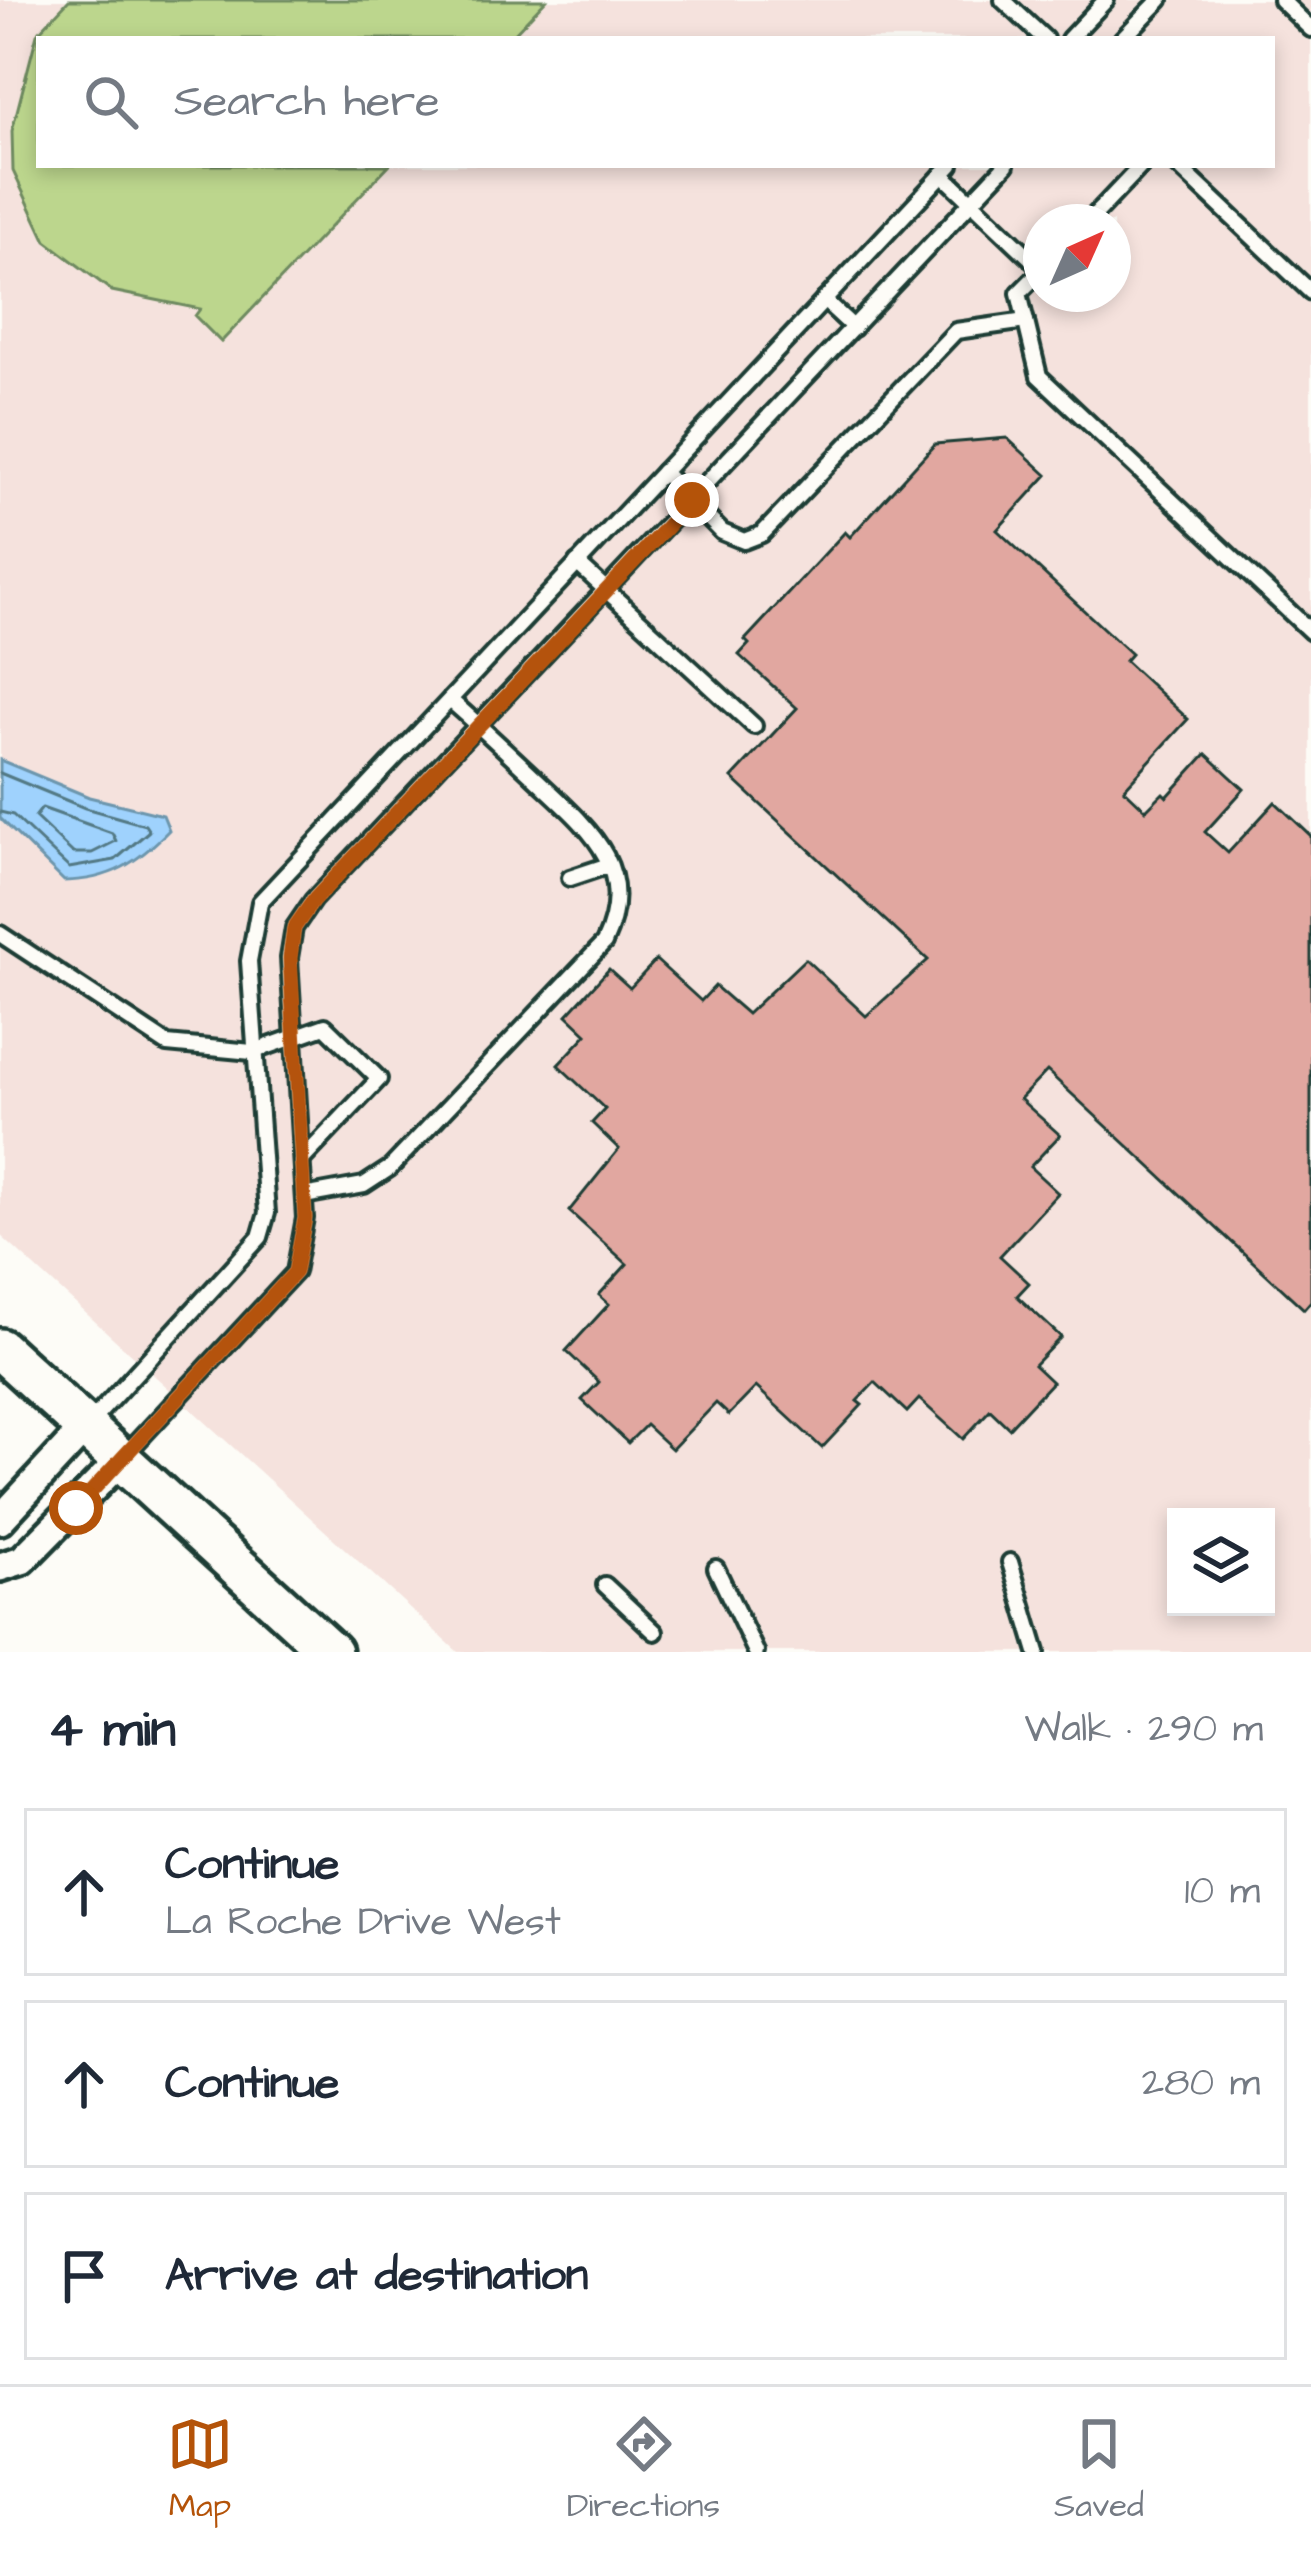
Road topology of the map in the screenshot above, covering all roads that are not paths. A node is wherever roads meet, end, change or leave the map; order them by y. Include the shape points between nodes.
1 (1003, 0) edge
2 (1106, 0) edge
3 (1160, 0) edge
4 (1281, 0) edge
5 (1311, 28) edge
6 (1042, 36) edge
7 (1072, 36) edge
8 (1125, 36) edge
9 (1003, 168) edge
10 (1139, 168) edge
11 (1180, 168) edge
12 (947, 170) edge
13 (972, 202) junction
14 (1105, 204) edge
15 (1023, 252) edge
16 (1311, 292) edge
17 (824, 300) junction
18 (1024, 312) edge
19 (1026, 321) junction
20 (854, 328) junction
21 (663, 472) junction
22 (692, 500) junction
23 (578, 563) junction
24 (607, 590) junction
25 (1311, 632) edge
26 (450, 700) junction
27 (479, 725) junction
28 (754, 726) dead end
29 (609, 865) junction
30 (570, 878) dead end
31 (0, 934) edge
32 (294, 1036) junction
33 (252, 1052) junction
34 (302, 1160) junction
35 (304, 1196) junction
36 (0, 1349) edge
37 (85, 1428) junction
38 (119, 1461) junction
39 (0, 1520) edge
40 (1010, 1562) dead end
41 (0, 1567) edge
42 (716, 1568) dead end
43 (605, 1585) dead end
44 (655, 1632) dead end
45 (331, 1652) edge
46 (756, 1652) edge
47 (1037, 1652) edge

1 - 6 lane
2 - 7 lane
3 - 8 lane
4 - 5 lane
9 - 13 lane
10 - 14 lane
11 - 16 lane
12 - 13 lane
12 - 17 lane
13 - 15 lane
13 - 20 lane
17 - 20 lane
17 - 21 lane
18 - 19 lane
19 - 22 lane via 956,331 762,534 744,541 722,532
19 - 25 lane via 1039,376
20 - 22 lane
21 - 22 lane
21 - 23 lane
22 - 24 lane
23 - 24 lane
23 - 26 lane
24 - 27 lane
24 - 28 lane
26 - 27 lane
26 - 33 lane via 260,902 249,961
27 - 29 lane via 591,831
27 - 32 lane via 294,928
29 - 30 lane
29 - 35 lane via 616,917 604,943 390,1168 364,1185
31 - 33 lane via 166,1044
32 - 33 lane
32 - 34 lane
32 - 34 lane via 326,1026 379,1079
33 - 37 lane via 267,1213 260,1237
34 - 35 lane
35 - 38 lane via 295,1272
36 - 37 street
37 - 38 street
37 - 39 street
38 - 41 street via 22,1560
38 - 45 street
40 - 47 lane
42 - 46 lane
43 - 44 lane

